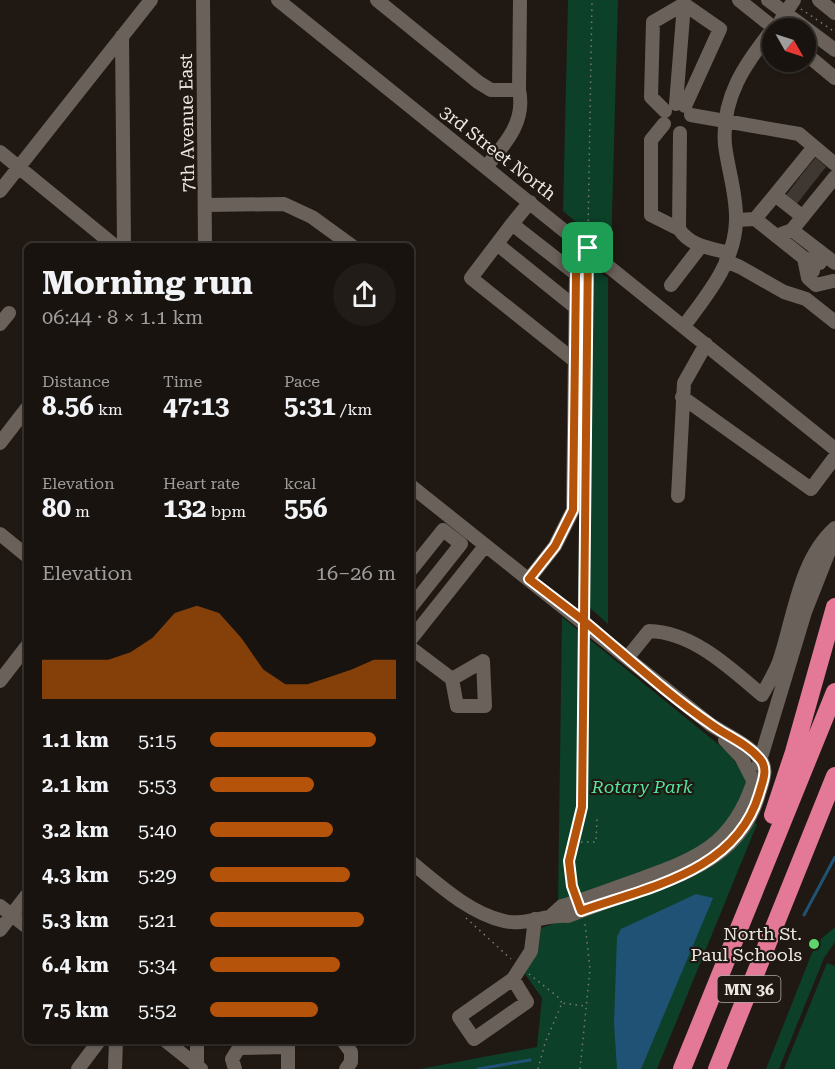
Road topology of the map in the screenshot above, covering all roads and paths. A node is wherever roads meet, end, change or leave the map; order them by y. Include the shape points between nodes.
1 (151, 0) edge
2 (203, 0) edge
3 (278, 0) edge
4 (376, 0) edge
5 (401, 0) edge
6 (520, 0) edge
7 (592, 0) edge
8 (739, 0) edge
9 (768, 0) edge
10 (819, 0) edge
11 (684, 4) junction
12 (790, 5) edge
13 (391, 12) junction
14 (835, 14) edge
15 (781, 18) edge
16 (762, 19) edge
17 (835, 32) edge
18 (122, 36) junction
19 (762, 43) edge
20 (835, 50) edge
21 (816, 62) edge
22 (835, 78) edge
23 (519, 90) junction
24 (676, 112) junction
25 (726, 119) junction
26 (680, 132) junction
27 (814, 147) junction
28 (0, 152) edge
29 (835, 164) edge
30 (18, 167) junction
31 (486, 167) junction
32 (795, 176) junction
33 (0, 191) edge
34 (818, 192) edge
35 (530, 202) junction
36 (206, 205) junction
37 (755, 219) junction
38 (736, 220) junction
39 (512, 224) junction
40 (679, 229) junction
41 (792, 230) junction
42 (776, 236) junction
43 (112, 243) edge
44 (124, 243) edge
45 (205, 243) edge
46 (348, 243) edge
47 (497, 244) junction
48 (701, 246) junction
49 (586, 247) junction
50 (728, 257) junction
51 (804, 258) junction
52 (827, 273) edge
53 (576, 274) junction
54 (671, 285) dead end
55 (575, 307) junction
56 (9, 312) dead end
57 (835, 322) edge
58 (0, 324) edge
59 (684, 326) junction
60 (706, 344) junction
61 (575, 361) junction
62 (682, 397) junction
63 (24, 412) edge
64 (0, 443) edge
65 (835, 449) edge
66 (835, 457) edge
67 (414, 489) edge
68 (678, 496) dead end
69 (585, 510) dead end
70 (447, 524) junction
71 (835, 528) edge
72 (0, 534) edge
73 (835, 536) edge
74 (485, 546) junction
75 (24, 553) edge
76 (414, 565) edge
77 (529, 579) junction
78 (414, 603) edge
79 (835, 607) edge
80 (584, 621) junction
81 (414, 635) edge
82 (24, 650) edge
83 (414, 650) edge
84 (628, 657) junction
85 (452, 679) dead end
86 (0, 681) edge
87 (835, 692) edge
88 (711, 725) junction
89 (760, 759) junction
90 (835, 776) edge
91 (754, 782) junction
92 (835, 802) edge
93 (597, 817) dead end
94 (574, 842) junction
95 (414, 864) edge
96 (752, 898) junction
97 (24, 899) edge
98 (0, 906) edge
99 (579, 906) junction
100 (782, 909) junction
101 (12, 915) junction
102 (464, 916) dead end
103 (535, 919) junction
104 (24, 925) edge
105 (0, 930) edge
106 (520, 966) junction
107 (513, 979) junction
108 (562, 1003) junction
109 (586, 1006) junction
110 (97, 1044) edge
111 (116, 1044) edge
112 (170, 1044) edge
113 (197, 1044) edge
114 (288, 1044) edge
115 (345, 1044) edge
116 (198, 1068) edge
117 (78, 1069) edge
118 (115, 1069) edge
119 (235, 1069) edge
120 (288, 1069) edge
121 (346, 1069) edge
122 (538, 1069) edge
123 (580, 1069) edge
124 (682, 1069) edge
125 (717, 1069) edge

1 - 18 street
2 - 36 street, 7th Avenue East
3 - 31 street, 3rd Street North
4 - 13 street
5 - 13 street
6 - 23 street
7 - 49 path
8 - 16 street
9 - 12 street
10 - 14 street
11 - 24 street
11 - 24 street via 720,29
11 - 24 street via 653,22 651,97
12 - 15 street
12 - 17 path
12 - 20 street
13 - 23 street via 491,90
18 - 30 street
18 - 44 street
19 - 25 street via 738,77
21 - 22 street
23 - 31 street via 519,120
24 - 25 street
24 - 26 street via 688,127
24 - 26 street via 670,131
24 - 40 street via 651,140 651,215
25 - 27 street via 799,134
25 - 38 street via 725,143 736,198
26 - 40 street
27 - 29 street
27 - 32 street
28 - 30 street
30 - 33 street
30 - 43 street
31 - 35 street, 3rd Street North
32 - 34 street
32 - 37 street
34 - 41 street
35 - 39 street
35 - 49 street, 3rd Street North
36 - 45 street, 7th Avenue East
36 - 46 street via 284,204 312,217
37 - 38 street
37 - 42 street
38 - 50 street
39 - 47 street
39 - 53 street
40 - 48 street via 684,237
41 - 42 street
41 - 52 street
42 - 51 street
47 - 55 street
47 - 61 street via 471,278
48 - 50 street
48 - 54 street
49 - 53 street
49 - 59 street, 3rd Street North
50 - 57 street via 784,292 806,299
50 - 59 street via 710,291
51 - 52 street
51 - 52 street via 808,278 816,285
53 - 55 street
55 - 61 street
56 - 58 street
59 - 60 street, 3rd Street North
60 - 62 street via 687,374
60 - 65 street, 3rd Street North
61 - 77 street via 573,510 555,546
62 - 66 street via 811,489
62 - 68 street
63 - 64 street
67 - 70 street
69 - 80 path
70 - 74 street
70 - 76 street
70 - 78 street via 461,544
71 - 84 street via 812,556 778,665 762,695 716,656 667,632 649,631
72 - 75 street
73 - 89 street via 804,612
74 - 77 street
74 - 81 street
77 - 80 street
79 - 96 highway via 767,834
80 - 84 street
80 - 94 path via 582,807
82 - 86 street
83 - 85 street
84 - 88 street
87 - 96 highway, MN 36
88 - 89 street
88 - 91 street via 741,757
89 - 91 street
89 - 99 street via 765,771 755,806 745,826 725,850 690,872
90 - 100 highway, MN 36
91 - 99 street via 736,821 708,850
92 - 100 highway
93 - 94 path via 596,842
94 - 99 path via 569,871
95 - 103 street via 470,906 505,922
96 - 124 highway, MN 36
97 - 101 street
98 - 101 street
99 - 103 street via 562,906 552,915
99 - 109 path via 590,949
100 - 125 highway, MN 36
101 - 104 street
101 - 105 street
102 - 106 path
103 - 106 street via 531,951
106 - 107 street
106 - 108 path
107 - 107 street via 459,1017 474,1039 527,1002
108 - 109 path
108 - 122 path
109 - 123 path
110 - 117 street
111 - 118 street
112 - 116 street
113 - 116 street
114 - 119 street via 239,1048 232,1059
114 - 120 street
115 - 121 street via 351,1052

